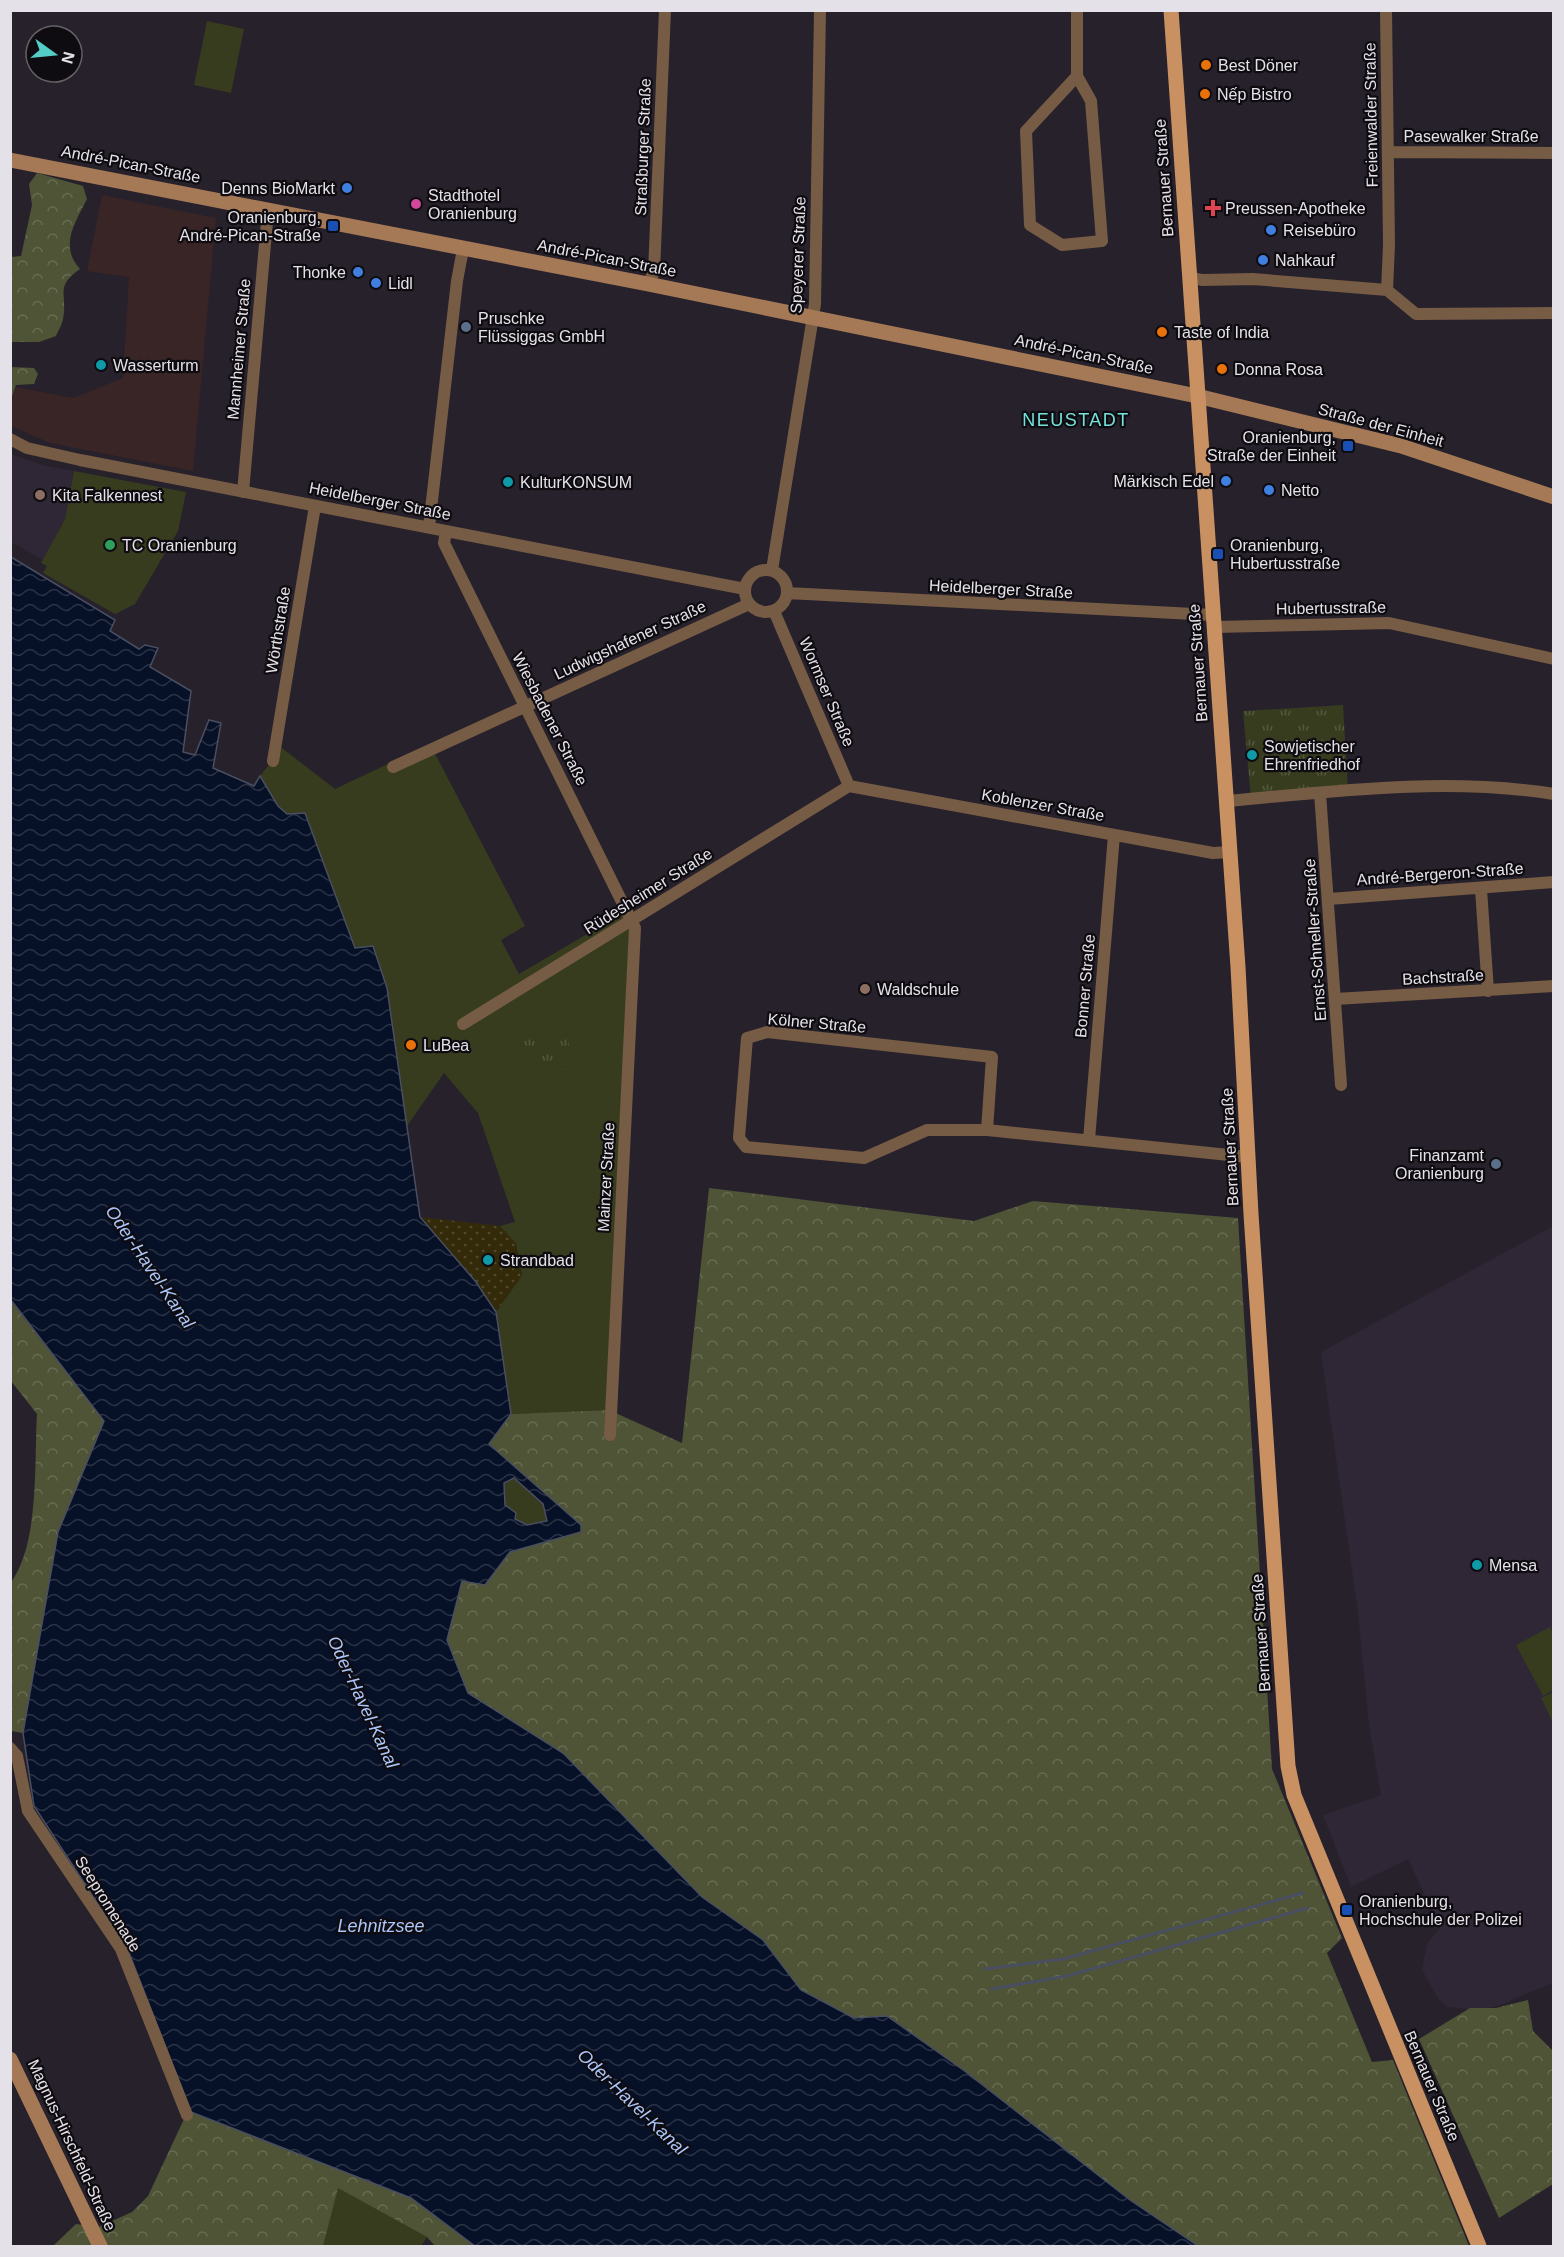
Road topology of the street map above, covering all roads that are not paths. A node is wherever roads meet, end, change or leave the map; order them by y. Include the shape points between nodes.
1 (665, 10) edge
2 (820, 10) edge
3 (1077, 10) edge
4 (1171, 10) edge
5 (1386, 10) edge
6 (1077, 76) junction
7 (1389, 152) junction
8 (1554, 153) edge
9 (10, 160) edge
10 (268, 210) junction
11 (463, 249) junction
12 (1189, 277) junction
13 (648, 284) junction
14 (1387, 290) junction
15 (1554, 313) edge
16 (813, 317) junction
17 (1197, 396) junction
18 (10, 439) edge
19 (243, 492) junction
20 (1554, 497) edge
21 (315, 506) junction
22 (429, 527) junction
23 (446, 531) junction
24 (772, 570) junction
25 (745, 589) junction
26 (787, 593) junction
27 (749, 604) junction
28 (774, 611) junction
29 (1213, 621) junction
30 (1554, 659) edge
31 (525, 706) junction
32 (273, 760) dead end
33 (393, 767) dead end
34 (849, 786) junction
35 (1320, 793) junction
36 (1554, 794) edge
37 (1227, 801) junction
38 (1114, 835) junction
39 (1231, 852) junction
40 (1554, 882) edge
41 (1481, 889) junction
42 (1329, 899) junction
43 (633, 920) junction
44 (1554, 986) edge
45 (1488, 991) junction
46 (1335, 999) junction
47 (463, 1024) dead end
48 (1341, 1085) dead end
49 (987, 1130) junction
50 (1089, 1140) junction
51 (1248, 1157) junction
52 (610, 1435) dead end
53 (12, 1748) edge
54 (10, 2059) edge
55 (187, 2115) dead end
56 (100, 2247) edge
57 (1479, 2247) edge

1 - 13 street, Straßburger Straße via 654,272
2 - 16 street, Speyerer Straße
3 - 6 street
4 - 12 main road, Bernauer Straße
5 - 7 street, Freienwalder Straße
6 - 6 street via 1026,131 1030,225 1062,245 1102,242 1091,101
7 - 8 street, Pasewalker Straße
7 - 14 street, Freienwalder Straße
9 - 10 street, André-Pican-Straße
10 - 11 street, André-Pican-Straße
10 - 19 street, Mannheimer Straße
11 - 13 street, André-Pican-Straße
11 - 22 street
12 - 14 street
12 - 17 main road, Bernauer Straße
13 - 16 street, André-Pican-Straße
14 - 15 street via 1416,314
16 - 17 street, André-Pican-Straße
16 - 24 street, Speyerer Straße
17 - 20 street, Straße der Einheit via 1401,446
17 - 29 main road, Bernauer Straße
18 - 19 street, Heidelberger Straße via 50,454
19 - 21 street, Heidelberger Straße
21 - 22 street, Heidelberger Straße
21 - 32 street, Wörthstraße
22 - 23 street, Heidelberger Straße
23 - 25 street, Heidelberger Straße
23 - 31 street, Wiesbadener Straße via 444,543
24 - 25 street via 750,576
24 - 26 street via 782,576
25 - 27 street
26 - 28 street via 784,603
26 - 29 street, Heidelberger Straße
27 - 28 street via 761,612
27 - 31 street, Ludwigshafener Straße
28 - 34 street, Wormser Straße
29 - 30 street, Hubertusstraße via 1389,623
29 - 37 main road, Bernauer Straße
31 - 33 street, Ludwigshafener Straße
31 - 43 street, Wiesbadener Straße
34 - 38 street, Koblenzer Straße
34 - 43 street, Rüdesheimer Straße
35 - 36 street via 1439,785
35 - 37 street
35 - 42 street, Ernst-Schneller-Straße
37 - 39 main road, Bernauer Straße
38 - 39 street, Koblenzer Straße via 1213,853
38 - 50 street, Bonner Straße
39 - 51 main road, Bernauer Straße
40 - 41 street, André-Bergeron-Straße
41 - 42 street, André-Bergeron-Straße
41 - 45 street
42 - 46 street, Ernst-Schneller-Straße
43 - 47 street, Rüdesheimer Straße
43 - 52 street, Mainzer Straße
44 - 45 street, Bachstraße
45 - 46 street, Bachstraße
46 - 48 street, Ernst-Schneller-Straße
49 - 49 street, Kölner Straße via 992,1057 767,1032 747,1038 739,1138 746,1147 864,1158 927,1130
49 - 50 street, Kölner Straße
50 - 51 street, Kölner Straße
51 - 57 main road, Bernauer Straße via 1292,1785
53 - 55 street, Seepromenade via 28,1810 121,1949
54 - 56 street, Magnus-Hirschfeld-Straße

